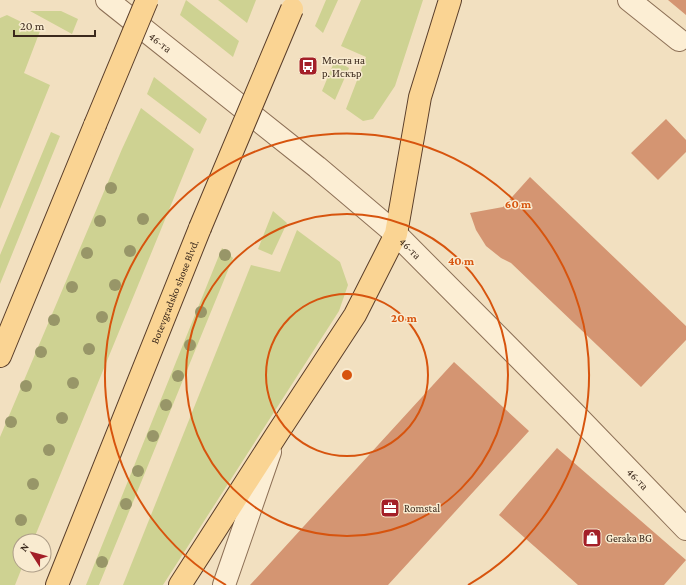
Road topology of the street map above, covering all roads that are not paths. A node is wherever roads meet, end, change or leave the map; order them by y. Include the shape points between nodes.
1 (107, 0) edge
2 (147, 0) edge
3 (450, 0) edge
4 (629, 0) edge
5 (294, 5) edge
6 (679, 40) dead end
7 (396, 234) junction
8 (0, 356) edge
9 (277, 434) junction
10 (686, 529) edge
11 (56, 585) edge
12 (180, 585) edge
13 (224, 585) edge

1 - 7 street, 46-та via 318,167
2 - 8 main road, bridge
3 - 7 main road via 420,97
4 - 6 street
5 - 11 main road, Botevgradsko shose Blvd., bridge via 200,228
7 - 9 main road via 356,315
7 - 10 street, 46-та
9 - 12 main road
9 - 13 street

